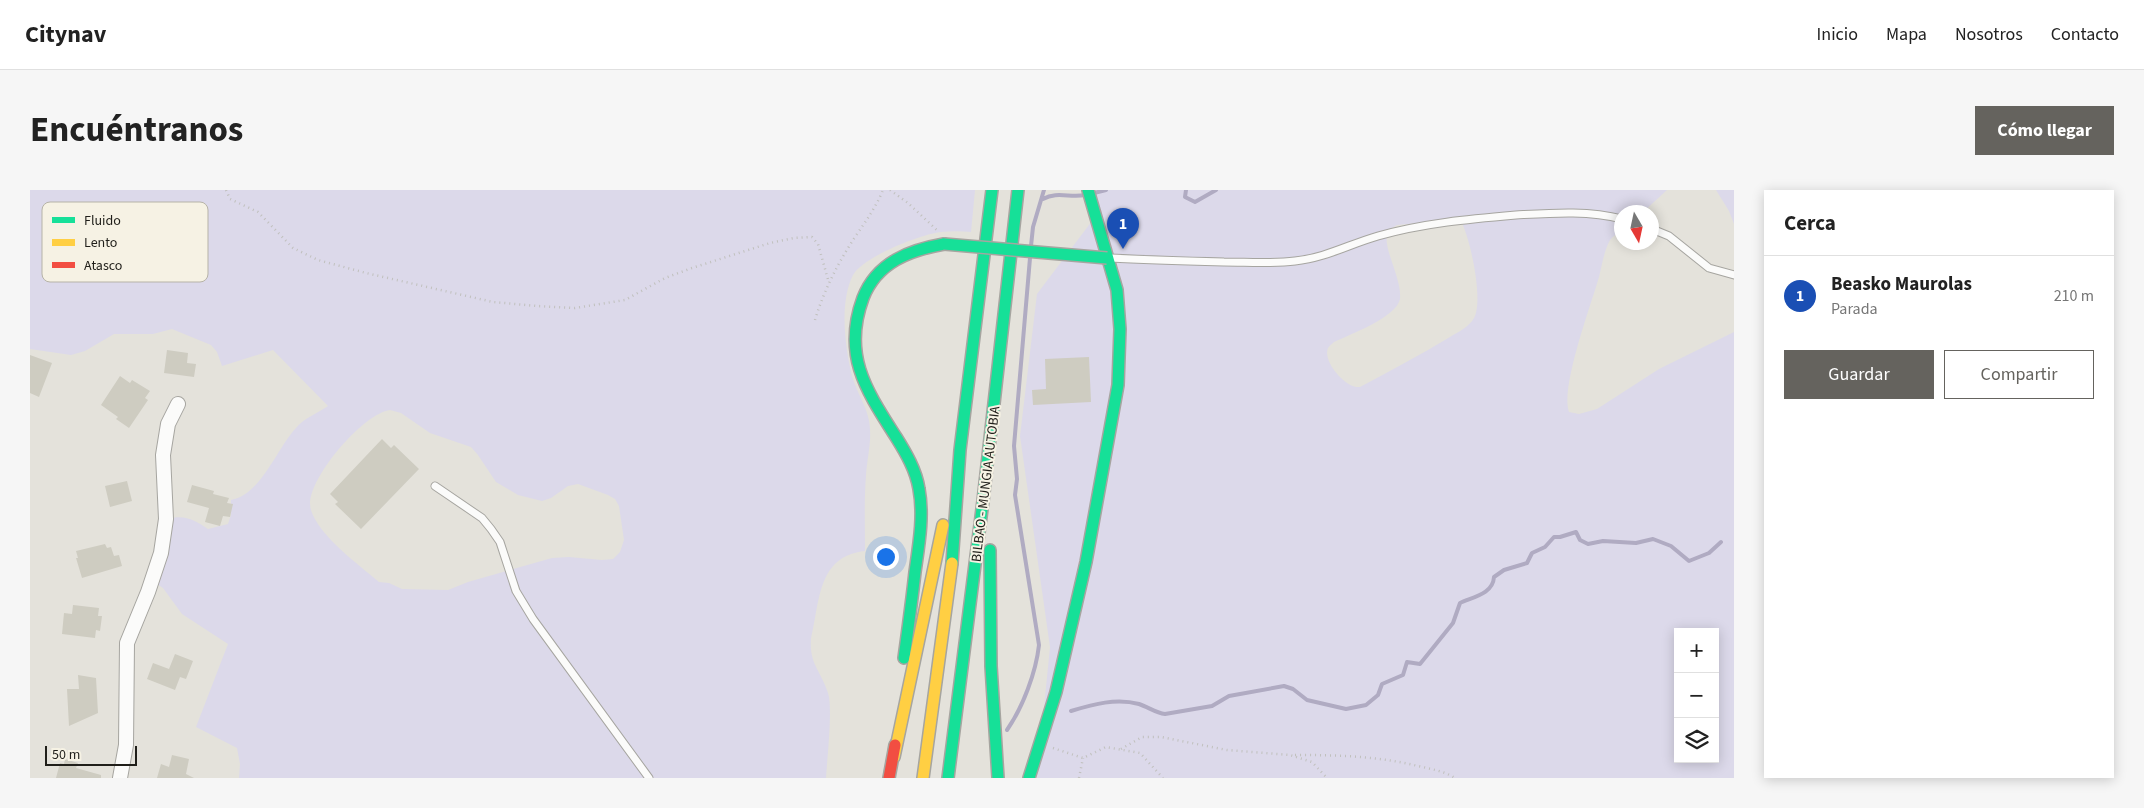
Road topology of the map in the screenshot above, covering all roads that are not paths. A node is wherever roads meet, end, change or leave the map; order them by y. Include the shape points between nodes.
1 (992, 190) edge
2 (1018, 190) edge
3 (1088, 190) edge
4 (1614, 217) edge
5 (1659, 232) edge
6 (1107, 258) junction
7 (1734, 275) edge
8 (178, 404) dead end
9 (960, 450) junction
10 (435, 486) dead end
11 (983, 501) junction
12 (894, 757) junction
13 (120, 778) edge
14 (649, 778) edge
15 (889, 778) edge
16 (923, 778) edge
17 (948, 778) edge
18 (998, 778) edge
19 (1029, 778) edge

1 - 9 main road, BILBAO - MUNGIA AUTOBIA
2 - 11 main road, BILBAO - MUNGIA AUTOBIA
3 - 6 main road
4 - 6 lane via 1568,212 1442,222 1376,236 1315,258 1294,262
5 - 7 lane via 1669,236 1709,268
6 - 12 main road, bridge via 944,244 922,247 904,253 872,277 856,312 853,350 858,370 876,408 911,464 919,487 919,542
6 - 19 main road via 1117,290 1120,328 1118,385 1086,562 1056,692
8 - 13 street via 168,424 163,455 166,519 161,553 127,643 126,745
9 - 12 main road
9 - 16 main road, BILBAO - MUNGIA AUTOBIA via 952,564
10 - 14 lane via 482,518 491,529 500,542 516,591 533,619
11 - 17 main road, BILBAO - MUNGIA AUTOBIA
11 - 18 main road via 989,527
12 - 15 main road

